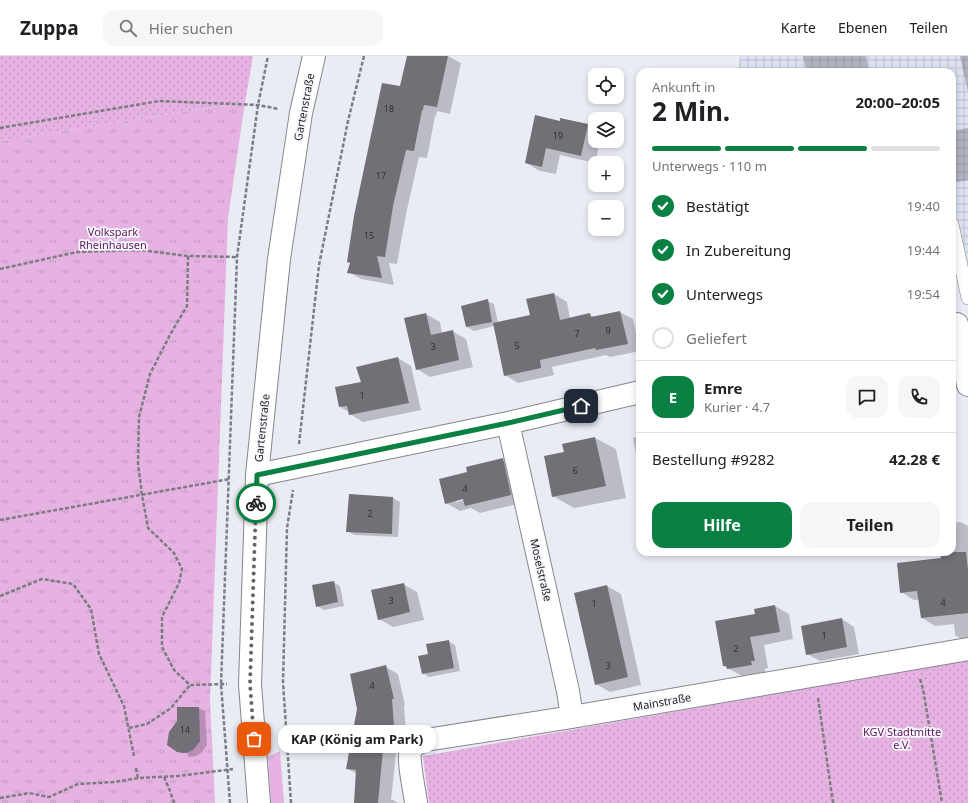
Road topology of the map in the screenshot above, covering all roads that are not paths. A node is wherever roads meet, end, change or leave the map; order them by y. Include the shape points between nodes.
1 (314, 56) edge
2 (956, 242) edge
3 (968, 298) edge
4 (959, 323) edge
5 (968, 385) edge
6 (636, 393) edge
7 (508, 423) junction
8 (257, 475) junction
9 (968, 649) edge
10 (572, 717) junction
11 (259, 803) edge
12 (416, 803) edge

1 - 8 street, Gartenstraße via 301,113 279,259
2 - 3 lane
4 - 5 street
6 - 7 street
7 - 8 street
7 - 10 street, Moselstraße
8 - 11 street, Gartenstraße via 250,684
9 - 10 street, Mainstraße
10 - 12 street, Mainstraße via 426,740 416,744 411,750 410,759

